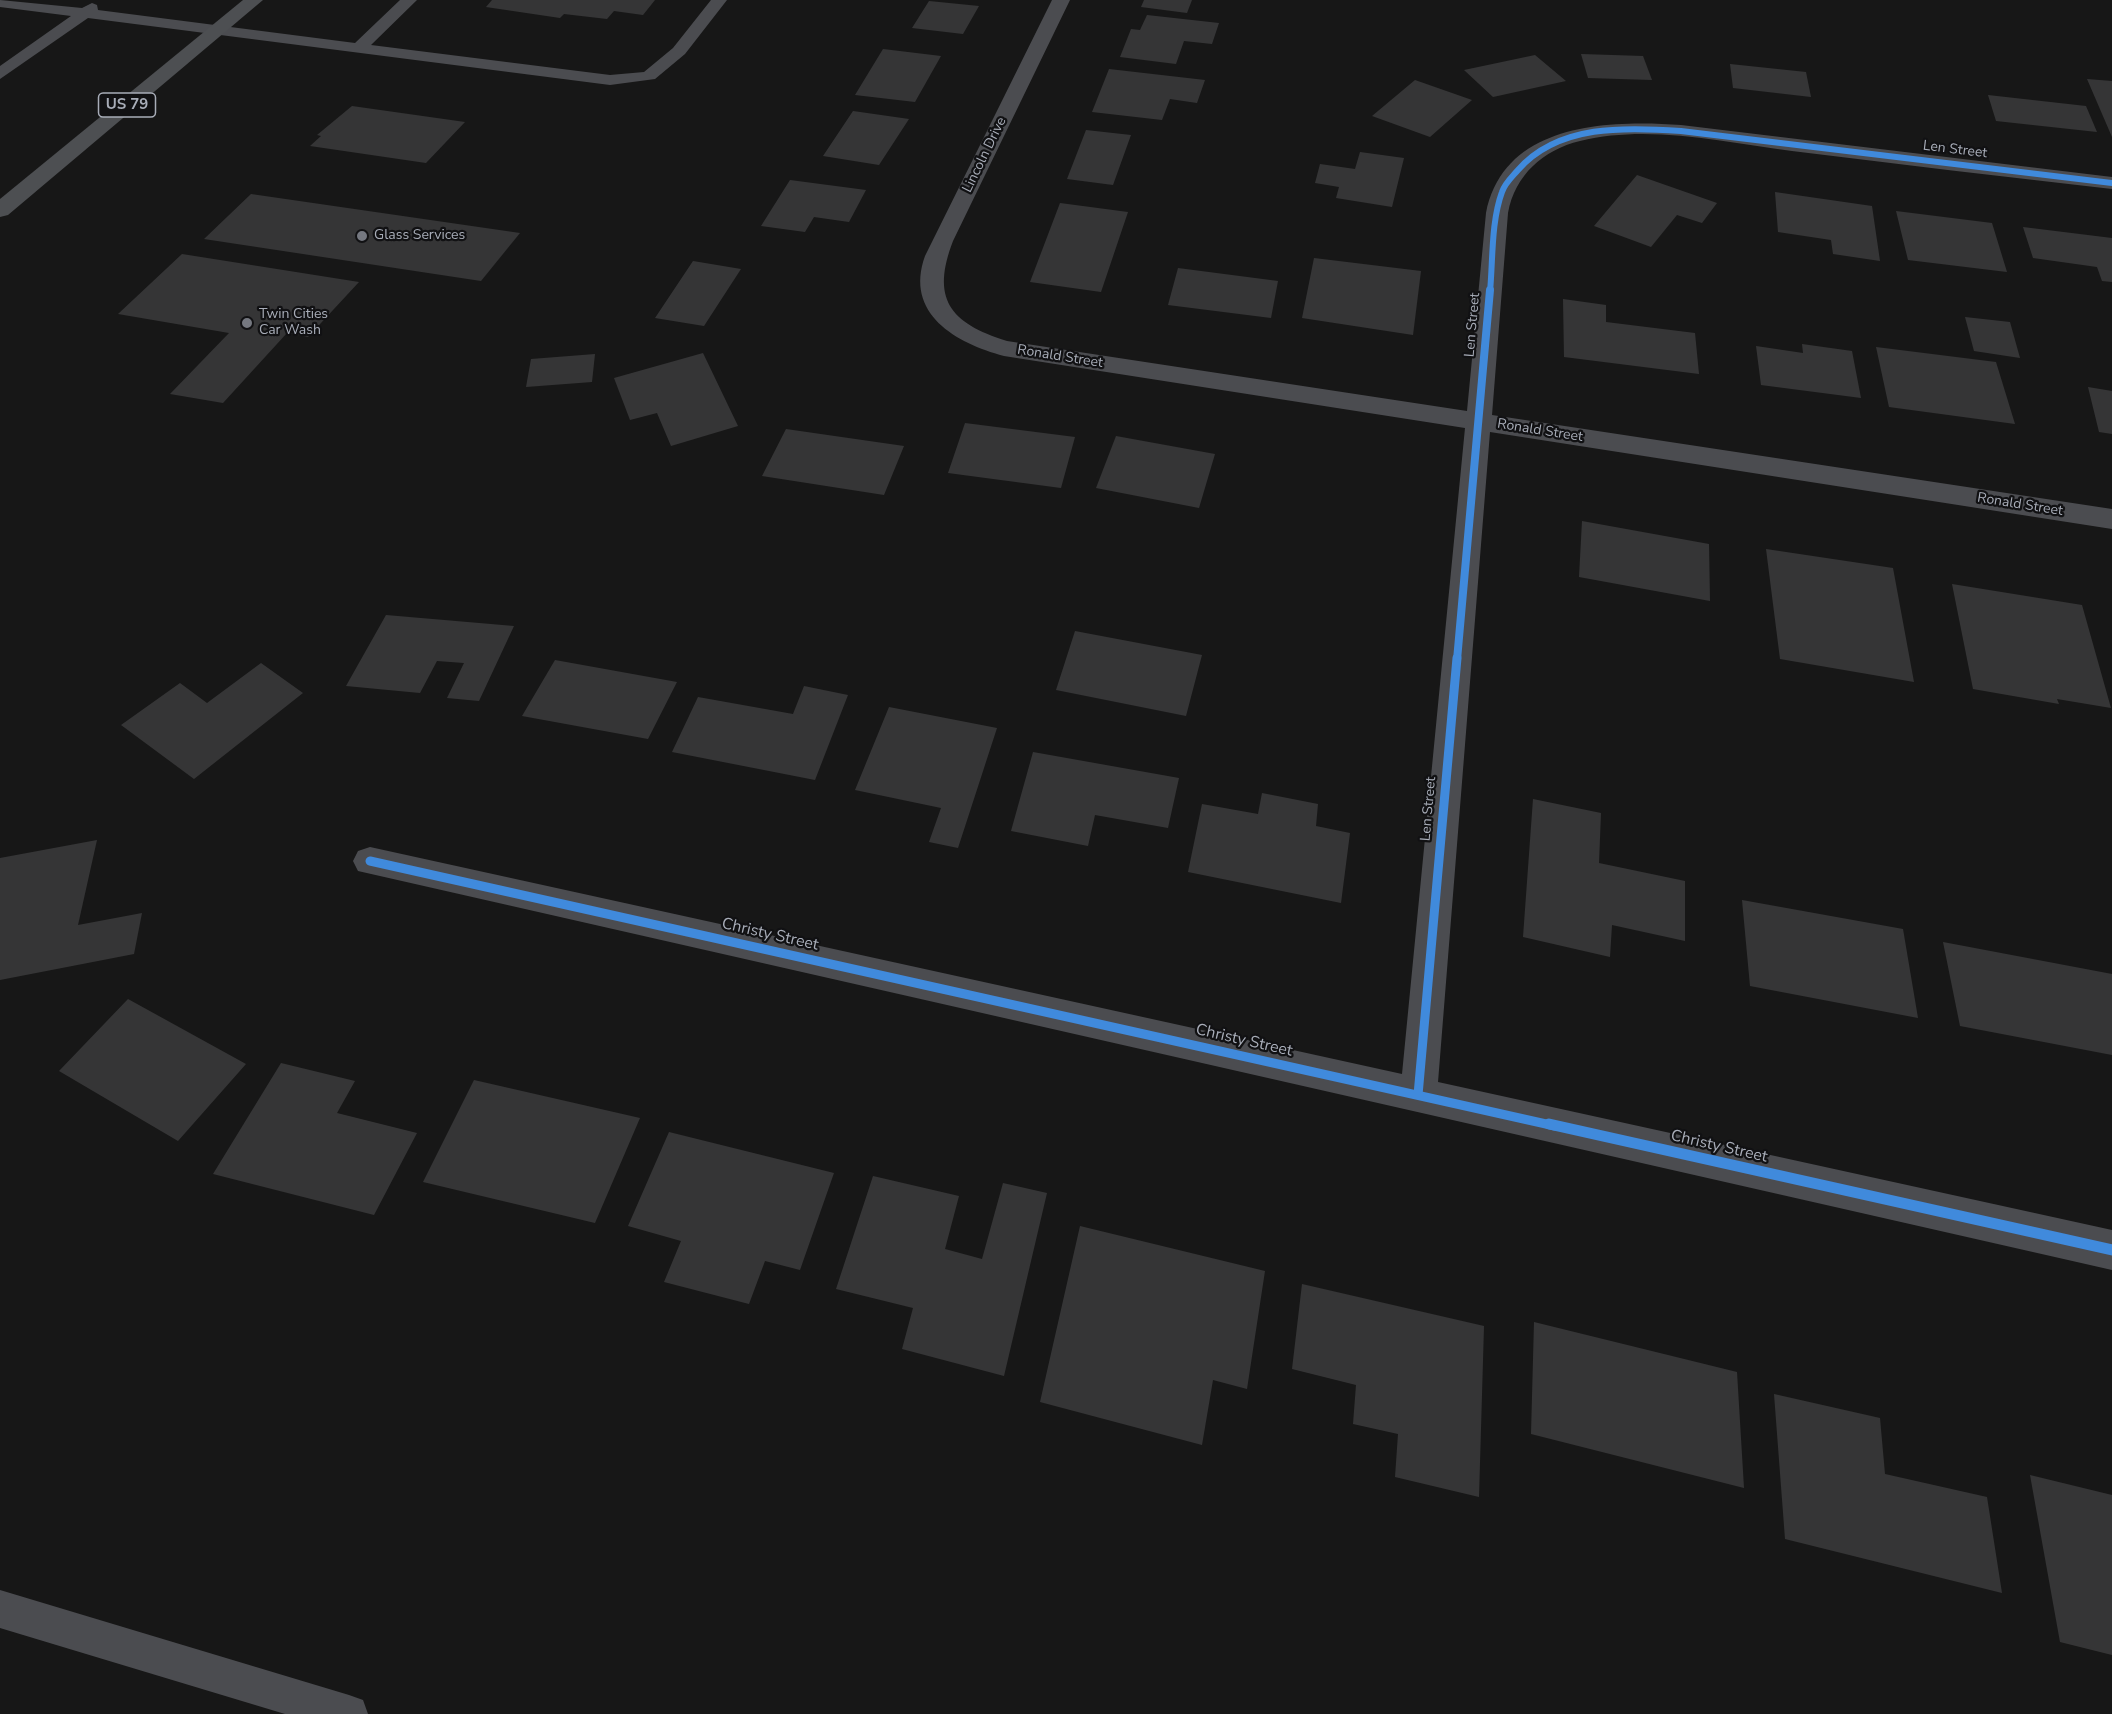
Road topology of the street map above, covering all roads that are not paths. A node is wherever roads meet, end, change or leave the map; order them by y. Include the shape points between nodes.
1 (103, 0) edge
2 (254, 0) edge
3 (409, 0) edge
4 (719, 0) edge
5 (1061, 0) edge
6 (0, 2) edge
7 (85, 13) junction
8 (218, 30) junction
9 (357, 49) junction
10 (0, 74) edge
11 (2112, 183) edge
12 (0, 210) edge
13 (942, 313) joint
14 (1477, 422) junction
15 (2112, 519) edge
16 (370, 861) dead end
17 (1418, 1095) junction
18 (2112, 1250) edge
19 (0, 1609) edge
20 (349, 1714) edge

1 - 7 lane
2 - 8 main road, US 79
3 - 9 lane
4 - 9 lane via 679,51 649,76 610,80
5 - 13 street, Lincoln Drive via 938,252 931,283
6 - 7 lane
7 - 8 lane
7 - 10 lane
8 - 9 lane
8 - 12 main road, US 79
11 - 14 street, Len Street via 1672,130 1613,130 1566,138 1533,154 1505,184 1497,213
13 - 14 street, Ronald Street via 969,335 1004,348
14 - 15 street, Ronald Street
14 - 17 street, Len Street
16 - 17 street, Christy Street
17 - 18 street, Christy Street
19 - 20 lane

